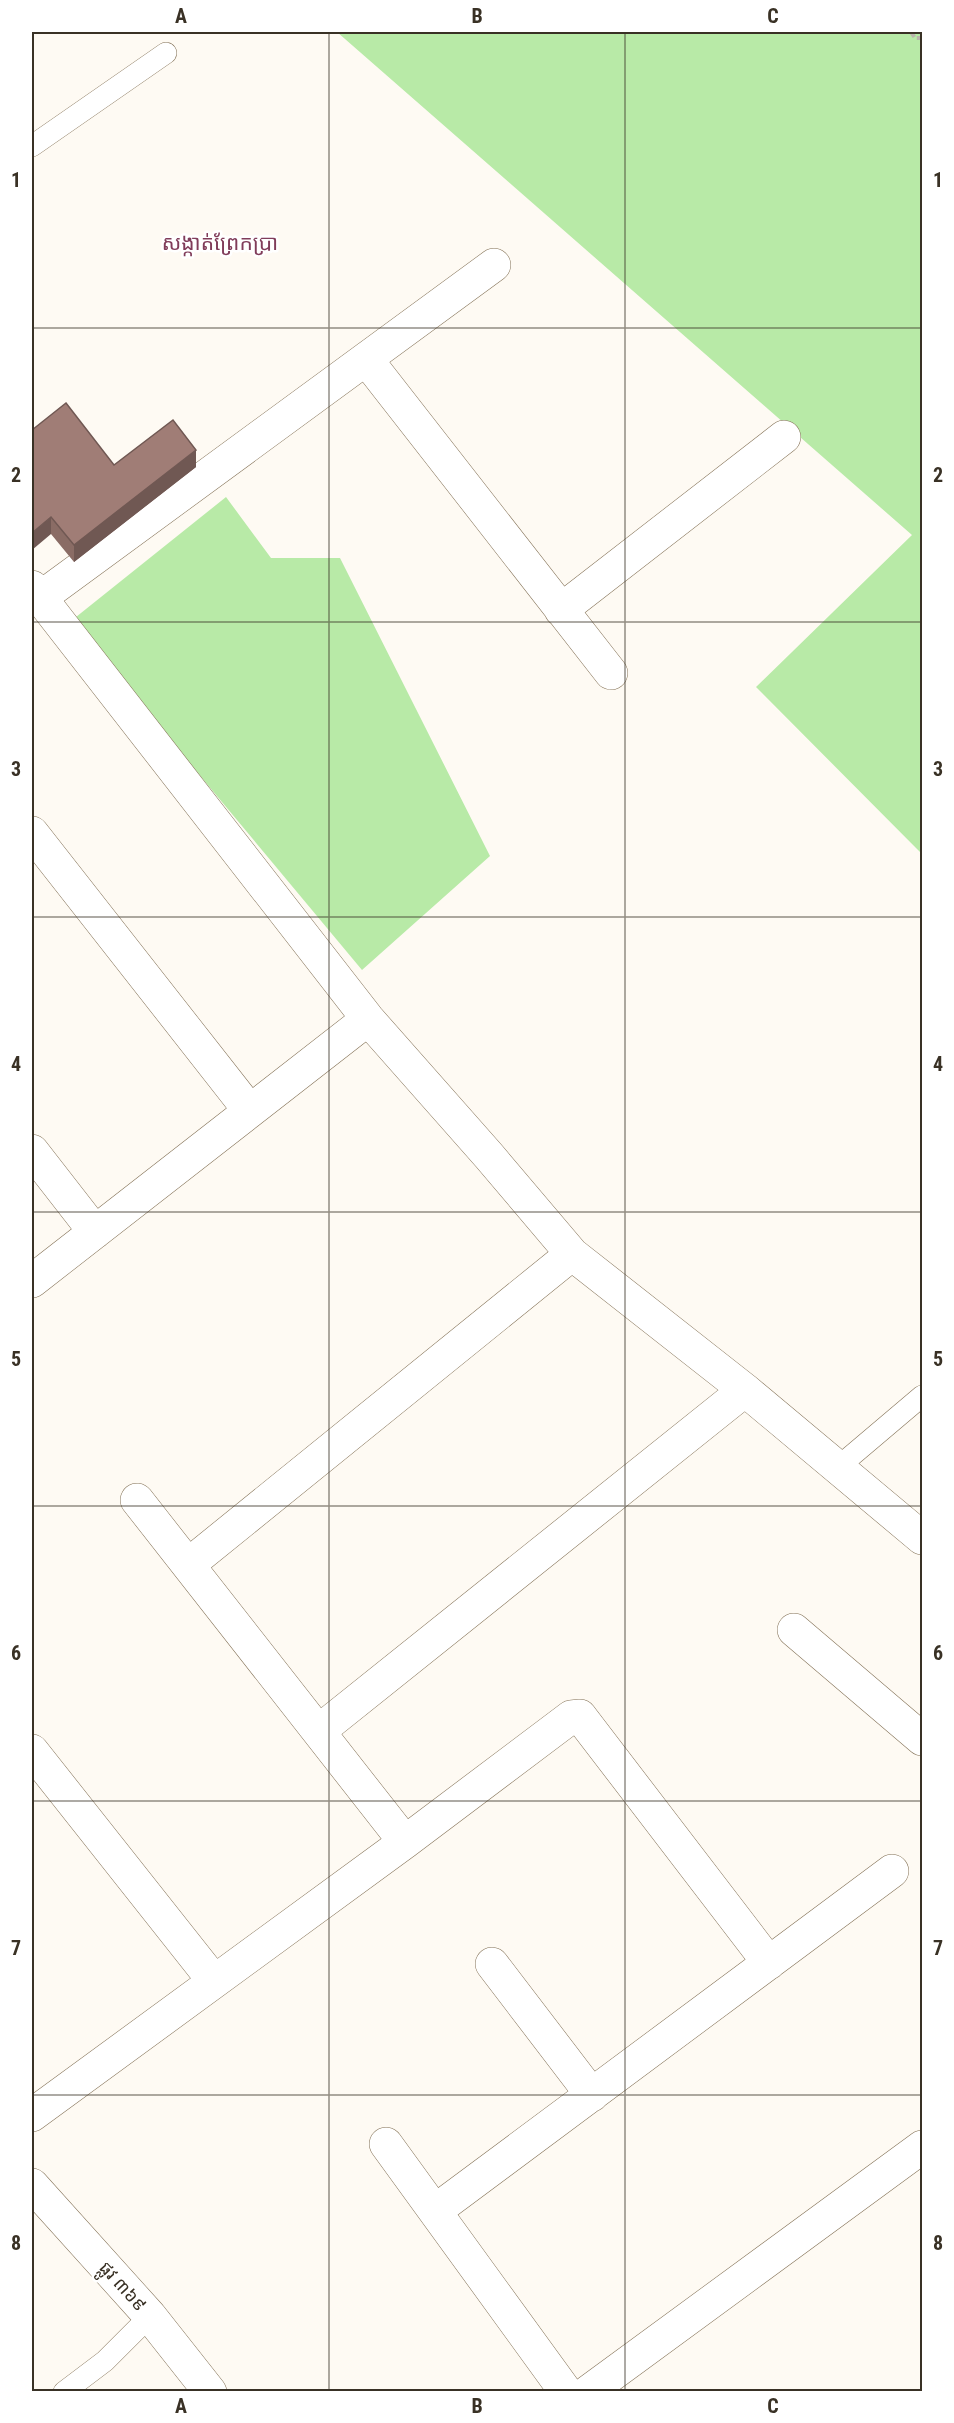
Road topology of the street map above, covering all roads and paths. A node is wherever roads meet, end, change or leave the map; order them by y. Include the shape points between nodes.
1 (910, 32) edge
2 (922, 38) edge
3 (166, 53) dead end
4 (32, 146) edge
5 (494, 265) dead end
6 (366, 359) junction
7 (784, 437) dead end
8 (36, 593) edge
9 (561, 610) junction
10 (611, 673) dead end
11 (37, 854) edge
12 (368, 1019) junction
13 (250, 1111) junction
14 (32, 1151) edge
15 (95, 1232) junction
16 (572, 1254) junction
17 (32, 1281) edge
18 (745, 1390) junction
19 (922, 1396) edge
20 (837, 1468) junction
21 (137, 1500) dead end
22 (922, 1538) edge
23 (188, 1565) junction
24 (794, 1630) dead end
25 (318, 1731) junction
26 (922, 1739) edge
27 (32, 1751) edge
28 (405, 1842) junction
29 (892, 1871) dead end
30 (769, 1963) junction
31 (492, 1964) dead end
32 (214, 1981) junction
33 (592, 2095) junction
34 (32, 2115) edge
35 (387, 2144) dead end
36 (922, 2147) edge
37 (32, 2185) edge
38 (435, 2211) junction
39 (150, 2316) junction
40 (64, 2391) edge
41 (210, 2391) edge
42 (566, 2391) edge
43 (588, 2391) edge

1 - 2 path via 915,38
3 - 4 lane
5 - 6 street
6 - 8 street
6 - 9 street
7 - 9 street
8 - 12 street
9 - 10 street
11 - 13 street
12 - 13 street
12 - 16 street
13 - 15 street
14 - 15 street
15 - 17 street
16 - 18 street
16 - 23 street
18 - 20 street
18 - 25 street
19 - 20 lane
20 - 22 street
21 - 23 street
23 - 25 street
24 - 26 street
25 - 28 street
27 - 32 street
28 - 30 street via 571,1717 580,1716
28 - 32 street
29 - 30 street
30 - 33 street
31 - 33 street
32 - 34 street
33 - 38 street
35 - 38 street
36 - 43 street
37 - 39 street, ផ្លូវ ៣៦៩
38 - 42 street
39 - 40 lane via 105,2361
39 - 41 street, ផ្លូវ ៣៦៩

